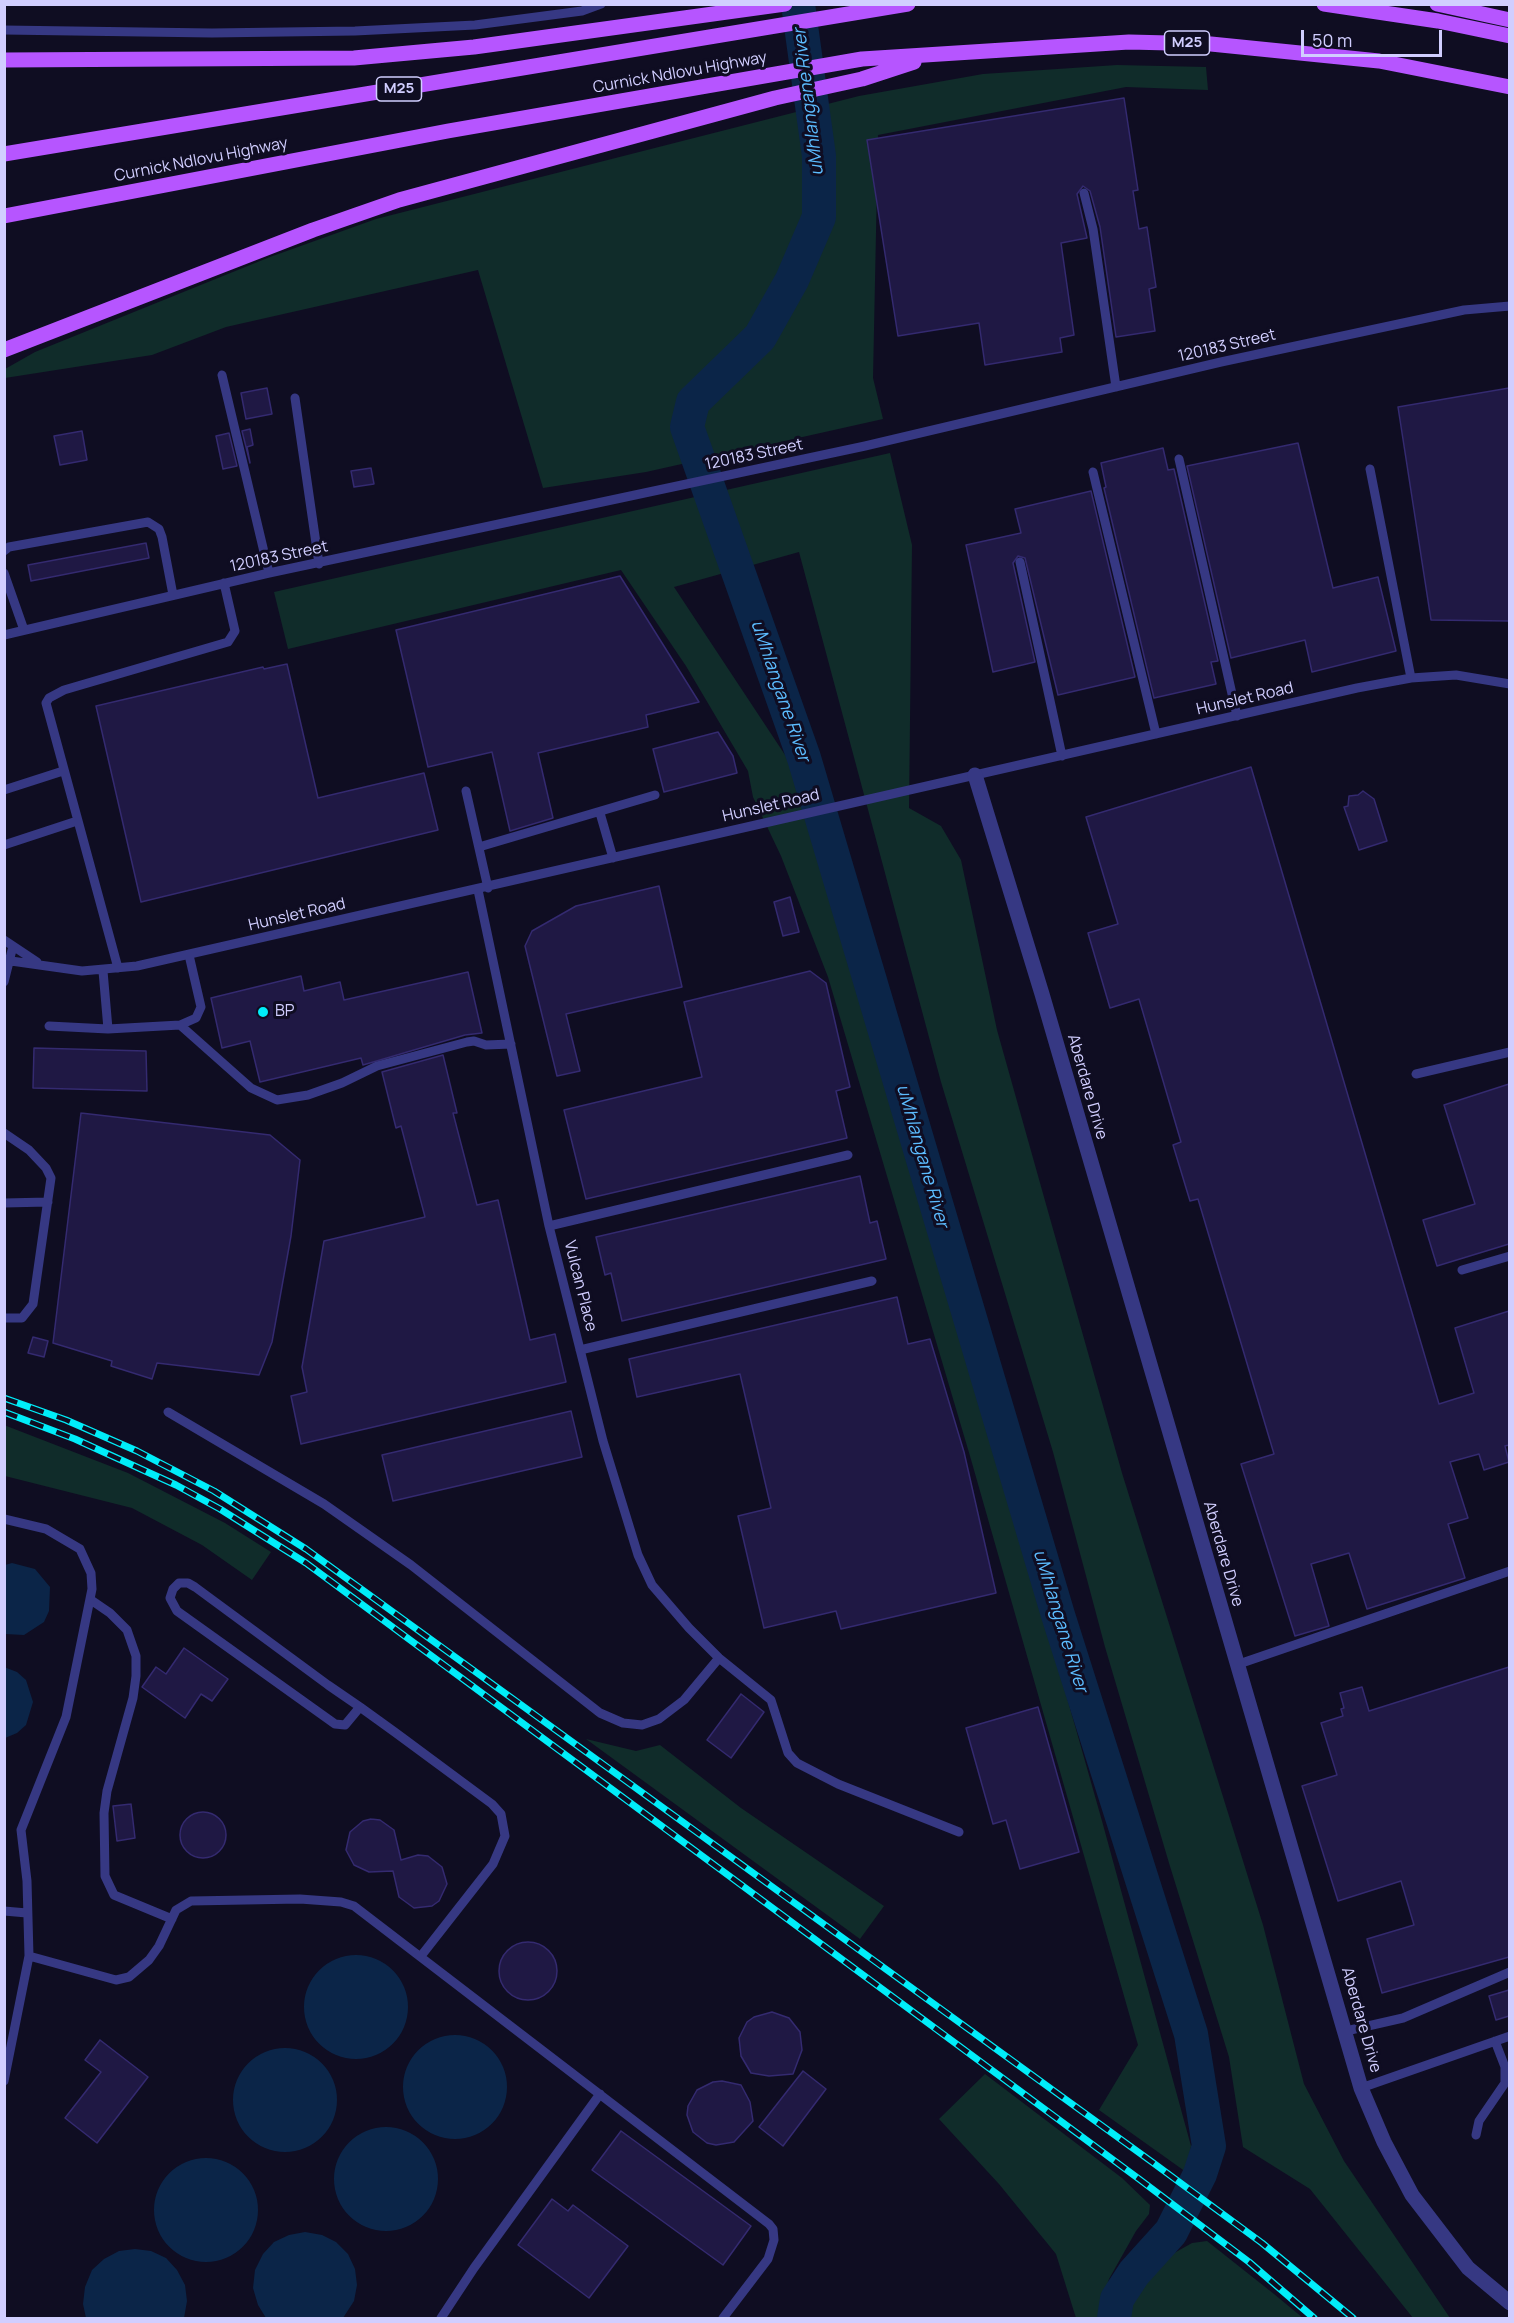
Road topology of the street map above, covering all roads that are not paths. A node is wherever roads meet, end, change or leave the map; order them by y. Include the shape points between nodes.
1 (601, 4) edge
2 (786, 4) edge
3 (908, 4) edge
4 (1324, 4) edge
5 (1437, 4) edge
6 (1509, 20) edge
7 (4, 30) edge
8 (1509, 36) edge
9 (937, 55) junction
10 (4, 60) edge
11 (1509, 87) edge
12 (4, 154) edge
13 (1084, 193) dead end
14 (4, 216) edge
15 (1509, 306) edge
16 (4, 350) edge
17 (222, 375) dead end
18 (1116, 387) junction
19 (294, 398) dead end
20 (1179, 459) dead end
21 (1370, 469) dead end
22 (1093, 472) dead end
23 (4, 551) edge
24 (1020, 562) dead end
25 (319, 564) junction
26 (4, 573) edge
27 (269, 573) junction
28 (224, 583) junction
29 (173, 595) junction
30 (24, 630) junction
31 (4, 635) edge
32 (1411, 678) junction
33 (1509, 684) edge
34 (1237, 716) junction
35 (1156, 734) junction
36 (1062, 756) junction
37 (63, 771) junction
38 (975, 776) junction
39 (4, 790) edge
40 (466, 790) dead end
41 (655, 795) dead end
42 (600, 813) junction
43 (77, 821) junction
44 (4, 845) edge
45 (479, 847) junction
46 (613, 858) junction
47 (483, 889) junction
48 (9, 943) edge
49 (189, 955) junction
50 (7, 961) edge
51 (39, 964) junction
52 (118, 968) junction
53 (103, 971) junction
54 (4, 982) edge
55 (180, 1025) junction
56 (49, 1026) dead end
57 (108, 1029) junction
58 (511, 1044) junction
59 (1509, 1052) edge
60 (1416, 1074) dead end
61 (4, 1133) edge
62 (848, 1155) dead end
63 (48, 1202) junction
64 (4, 1203) edge
65 (549, 1226) junction
66 (1509, 1256) edge
67 (1462, 1270) dead end
68 (872, 1281) dead end
69 (4, 1318) edge
70 (580, 1350) junction
71 (168, 1412) dead end
72 (4, 1519) edge
73 (1509, 1571) edge
74 (91, 1600) junction
75 (719, 1658) junction
76 (1236, 1665) junction
77 (360, 1707) junction
78 (959, 1832) dead end
79 (4, 1911) edge
80 (27, 1912) junction
81 (172, 1919) junction
82 (29, 1956) junction
83 (421, 1956) junction
84 (1509, 1972) edge
85 (1346, 2031) junction
86 (1509, 2036) edge
87 (1495, 2041) junction
88 (4, 2081) edge
89 (1507, 2085) edge
90 (1361, 2088) junction
91 (600, 2094) junction
92 (1476, 2135) dead end
93 (1509, 2302) edge
94 (442, 2318) edge
95 (723, 2319) edge

1 - 7 lane via 582,11 475,25 365,31
2 - 10 main road via 474,48 354,58
3 - 12 main road, Curnick Ndlovu Highway / M25
4 - 8 main road
5 - 6 main road
9 - 11 main road, Curnick Ndlovu Highway / M25 via 1129,42 1210,44 1379,61
9 - 14 main road, Curnick Ndlovu Highway / M25 via 862,59 448,131
9 - 16 main road via 862,79 774,98 399,200
13 - 18 lane via 1093,229
15 - 18 lane, 120183 Street via 1464,310
17 - 27 lane
18 - 25 lane, 120183 Street
19 - 25 lane
20 - 34 lane
21 - 32 lane
22 - 35 lane
23 - 29 lane via 148,522 159,529 162,537
24 - 36 lane
25 - 27 lane, 120183 Street
26 - 30 lane
27 - 28 lane, 120183 Street
28 - 29 lane, 120183 Street
28 - 37 lane via 235,631 228,642 64,690 49,698 47,711
29 - 30 lane, 120183 Street
30 - 31 lane, 120183 Street
32 - 33 lane, Hunslet Road via 1456,675
32 - 34 lane, Hunslet Road
34 - 35 lane, Hunslet Road
35 - 36 lane, Hunslet Road
36 - 38 lane, Hunslet Road
37 - 39 lane
37 - 43 lane
38 - 46 lane, Hunslet Road
38 - 76 street, Aberdare Drive
40 - 45 lane, Vulcan Place
41 - 42 lane
42 - 45 lane
42 - 46 lane
43 - 44 lane
43 - 52 lane
45 - 47 lane, Vulcan Place
46 - 47 lane, Hunslet Road
47 - 49 lane, Hunslet Road
47 - 58 lane, Vulcan Place
48 - 50 lane
48 - 51 lane, Hunslet Road
49 - 52 lane, Hunslet Road
49 - 55 lane via 201,1007 196,1018
50 - 51 lane, Hunslet Road
50 - 54 lane
51 - 53 lane, Hunslet Road
52 - 53 lane, Hunslet Road
53 - 57 lane
55 - 57 lane
55 - 58 lane via 251,1088 277,1100 301,1097 377,1066 467,1042 486,1046
56 - 57 lane
58 - 65 lane, Vulcan Place
59 - 60 lane
61 - 63 lane via 29,1150 48,1171
62 - 65 lane
63 - 64 lane
63 - 69 lane via 33,1304 22,1318
65 - 70 lane, Vulcan Place
66 - 67 lane
68 - 70 lane
70 - 75 lane, Vulcan Place via 603,1441 652,1585
71 - 75 lane via 324,1504 411,1565 600,1713 623,1723 642,1725 659,1719 684,1700
72 - 74 lane via 46,1529 80,1549 91,1573
73 - 76 lane
74 - 80 lane via 66,1717 21,1830
74 - 81 lane via 127,1630 136,1656 132,1698 106,1791 105,1876 114,1895
75 - 78 lane, Vulcan Place via 771,1700 788,1753 797,1763 838,1784
76 - 85 street, Aberdare Drive
77 - 77 lane via 345,1725 335,1724 177,1611 171,1598 173,1589 179,1583 195,1587
77 - 83 lane via 492,1803 505,1825 501,1849 493,1864
79 - 80 lane
80 - 82 lane
81 - 82 lane via 149,1960 129,1977 110,1978
81 - 83 lane via 176,1910 191,1901 341,1902 366,1913
82 - 88 lane
83 - 91 lane
84 - 85 lane via 1403,2018
85 - 90 street, Aberdare Drive
86 - 87 lane
87 - 89 lane
87 - 90 lane
89 - 92 lane via 1479,2121
90 - 93 street, Aberdare Drive via 1412,2195 1468,2268
91 - 94 lane
91 - 95 lane via 727,2189 773,2229 768,2259

